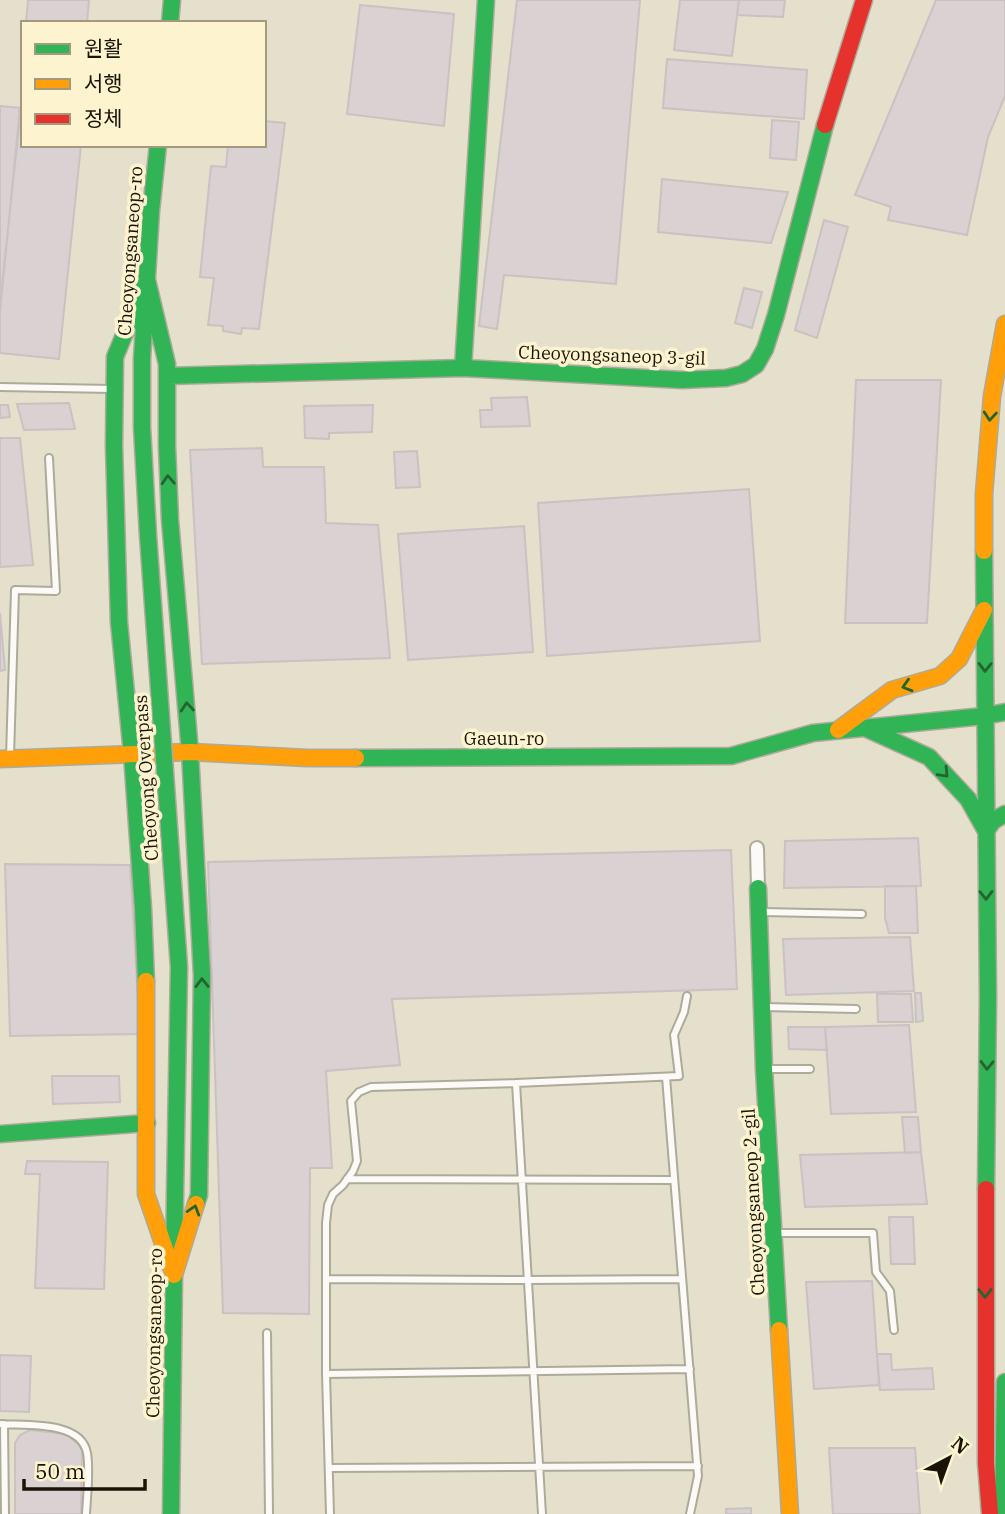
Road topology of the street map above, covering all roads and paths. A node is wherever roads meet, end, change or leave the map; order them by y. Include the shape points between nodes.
1 (172, 0) edge
2 (486, 0) edge
3 (864, 0) edge
4 (170, 21) edge
5 (158, 147) edge
6 (147, 280) junction
7 (1005, 324) edge
8 (142, 359) joint
9 (463, 368) junction
10 (167, 376) junction
11 (0, 387) edge
12 (115, 389) junction
13 (49, 458) dead end
14 (985, 562) junction
15 (1003, 579) edge
16 (985, 608) junction
17 (1005, 712) edge
18 (984, 716) junction
19 (865, 727) junction
20 (838, 730) junction
21 (190, 752) junction
22 (132, 754) junction
23 (5, 758) edge
24 (1005, 814) edge
25 (986, 831) junction
26 (757, 848) dead end
27 (758, 888) joint
28 (759, 912) junction
29 (862, 914) dead end
30 (687, 996) dead end
31 (762, 1007) junction
32 (856, 1009) dead end
33 (764, 1069) junction
34 (810, 1069) dead end
35 (666, 1077) junction
36 (516, 1083) junction
37 (147, 1123) junction
38 (0, 1134) edge
39 (347, 1179) junction
40 (674, 1180) junction
41 (522, 1181) junction
42 (176, 1195) joint
43 (774, 1233) junction
44 (174, 1275) junction
45 (327, 1279) junction
46 (682, 1279) junction
47 (528, 1280) junction
48 (894, 1329) dead end
49 (267, 1333) dead end
50 (690, 1369) junction
51 (533, 1371) junction
52 (326, 1374) junction
53 (1005, 1382) edge
54 (2, 1424) edge
55 (27, 1426) junction
56 (4, 1438) junction
57 (0, 1447) edge
58 (698, 1466) junction
59 (539, 1467) junction
60 (330, 1468) junction
61 (2, 1488) edge
62 (5, 1514) edge
63 (86, 1514) edge
64 (171, 1514) edge
65 (269, 1514) edge
66 (331, 1514) edge
67 (542, 1514) edge
68 (690, 1514) edge
69 (790, 1514) edge
70 (990, 1514) edge
71 (1003, 1514) edge

1 - 4 main road
2 - 9 main road
3 - 9 main road, Cheoyongsaneop 3-gil via 822,134 776,315 756,365 726,378 682,380
5 - 6 main road, Cheoyongsaneop-ro
6 - 8 main road, Cheoyongsaneop-ro
6 - 10 main road
6 - 12 main road via 115,357
7 -> 14 main road via 991,408 984,494
8 - 42 main road, Cheoyong Overpass, bridge via 147,522 179,967
9 - 10 main road, Cheoyongsaneop 3-gil
21 -> 10 main road via 170,520
11 - 12 lane
12 - 22 main road via 119,622
13 - 23 lane via 56,591 15,590
14 - 15 main road
14 - 16 main road
16 -> 18 main road
16 -> 20 main road via 958,659 940,676 892,690
17 - 18 main road, Gaeun-ro
18 - 19 main road, Gaeun-ro
18 - 25 main road
19 - 20 main road, Gaeun-ro
19 -> 25 main road via 929,757 968,799
20 - 21 main road, Gaeun-ro via 731,756 307,758
21 - 22 main road, Gaeun-ro
44 -> 21 main road via 199,1195 202,975
22 - 23 main road, Gaeun-ro
22 - 37 main road via 143,908
24 - 25 main road
25 -> 70 main road via 986,1449
26 - 27 street
27 - 28 main road, Cheoyongsaneop 2-gil
28 - 29 lane
28 - 31 main road, Cheoyongsaneop 2-gil
30 - 35 lane via 674,1035 679,1076
31 - 32 lane
31 - 33 main road, Cheoyongsaneop 2-gil
33 - 34 lane
33 - 43 main road, Cheoyongsaneop 2-gil
35 - 36 lane
35 - 40 lane
36 - 39 lane via 371,1087 359,1092 351,1101 357,1161
36 - 41 lane
37 - 38 main road
37 - 44 main road via 146,1194
39 - 41 lane
39 - 45 lane via 328,1205
40 - 41 lane
40 - 46 lane
41 - 47 lane
42 - 44 main road, Cheoyongsaneop-ro
43 - 48 lane via 873,1233 876,1272 890,1291
43 - 69 main road, Cheoyongsaneop 2-gil
44 - 64 main road, Cheoyongsaneop-ro
45 - 47 lane
45 - 52 lane
46 - 47 lane
46 - 50 lane
47 - 51 lane
49 - 65 lane
50 - 51 lane
50 - 58 lane
51 - 52 lane
51 - 59 lane
52 - 60 lane
53 - 71 main road
54 - 55 lane
54 - 56 lane
55 - 56 lane
55 - 63 lane via 59,1427 85,1447
56 - 57 lane
56 - 61 lane
58 - 59 lane
58 - 68 lane
59 - 60 lane
59 - 67 lane
60 - 66 lane
61 - 62 lane

